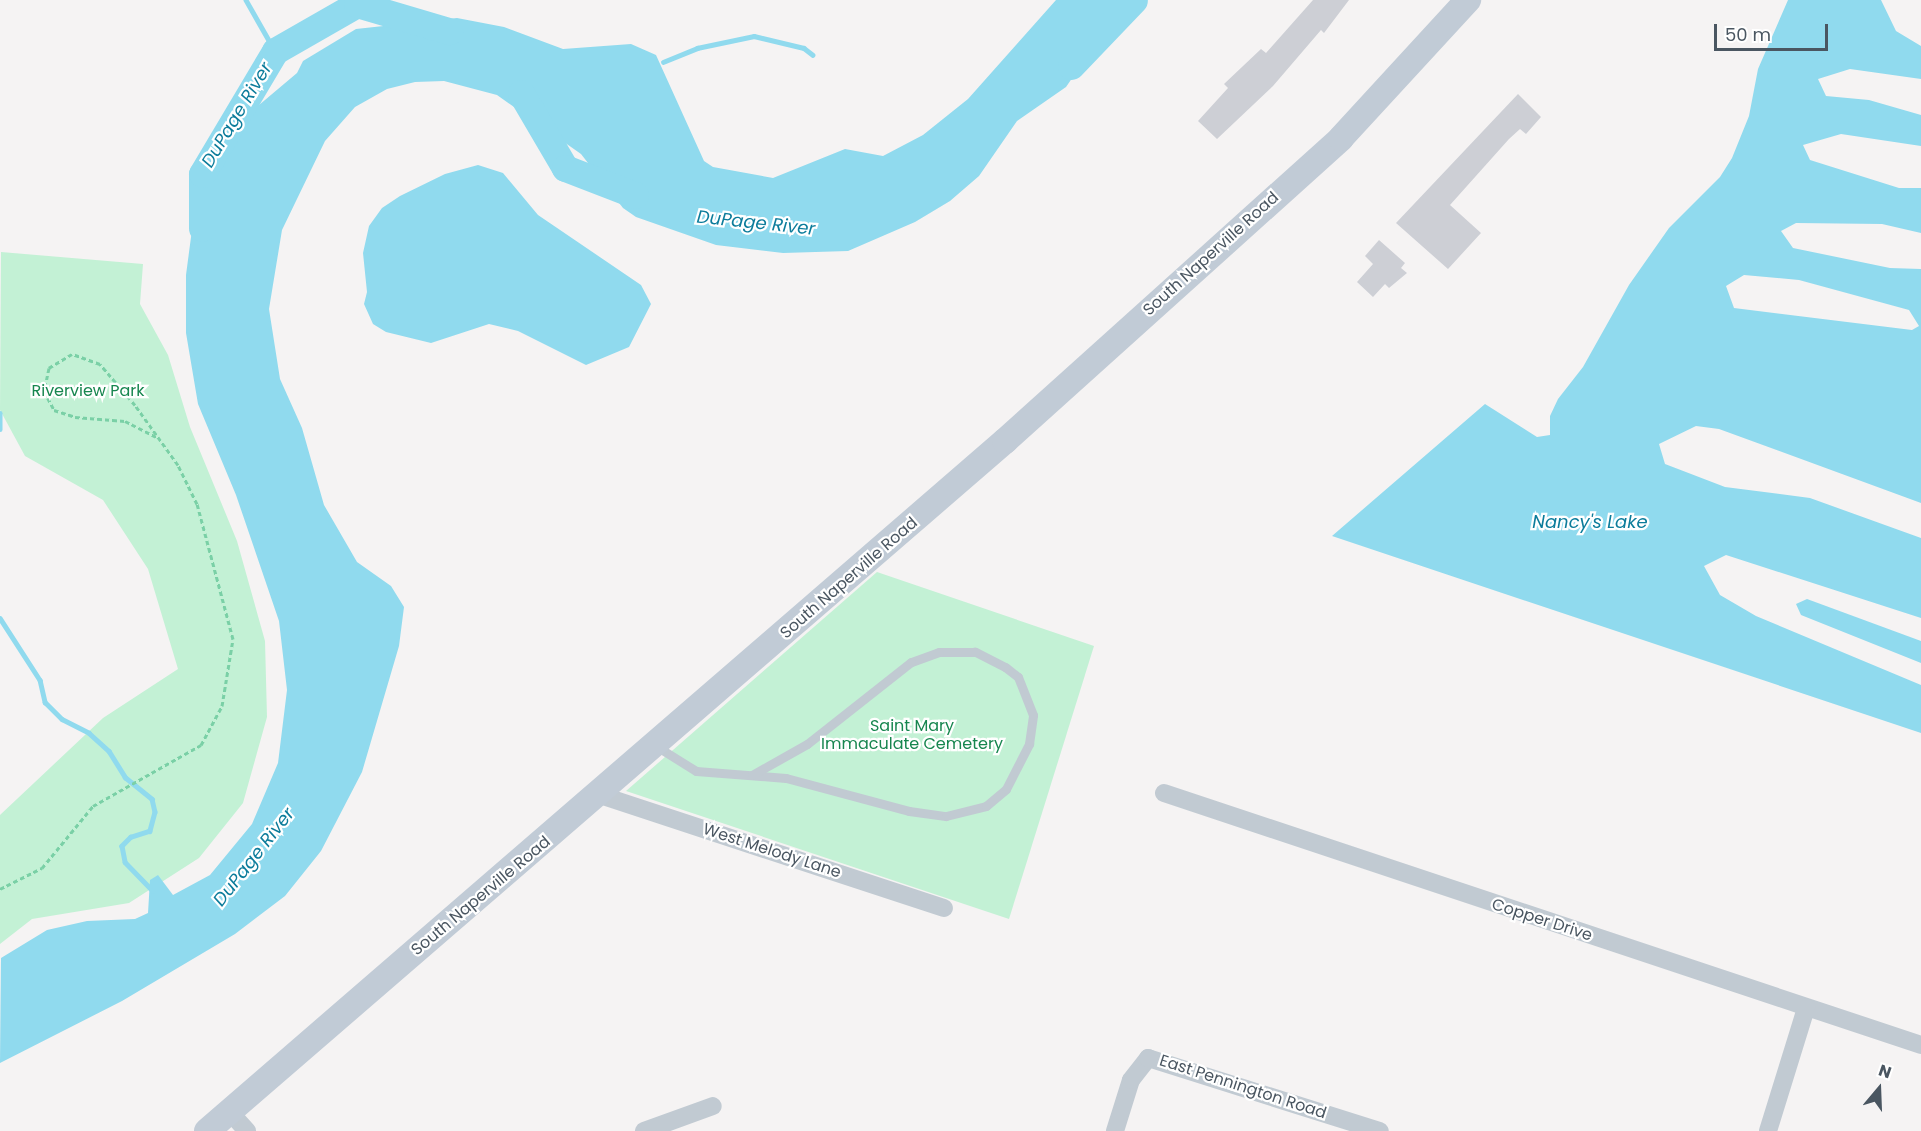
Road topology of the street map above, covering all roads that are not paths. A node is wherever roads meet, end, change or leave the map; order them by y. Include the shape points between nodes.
1 (1468, 0) edge
2 (656, 746) junction
3 (752, 775) junction
4 (1164, 793) dead end
5 (600, 795) junction
6 (944, 908) dead end
7 (1806, 1008) junction
8 (1921, 1045) edge
9 (713, 1106) dead end
10 (229, 1111) junction
11 (207, 1131) edge
12 (247, 1131) edge
13 (644, 1131) edge
14 (1115, 1131) edge
15 (1380, 1131) edge
16 (1768, 1131) edge

1 - 2 main road, South Naperville Road via 1341,138 1005,441
2 - 3 lane via 696,771
2 - 5 main road, South Naperville Road
3 - 3 lane via 825,787 927,815 961,815 996,800 1015,777 1029,744 1033,715 1018,677 1005,667 975,652 939,652 911,662 807,744
4 - 7 street, Copper Drive
5 - 6 street, West Melody Lane
5 - 10 main road, South Naperville Road
7 - 8 street, Copper Drive
7 - 16 street
9 - 13 street
10 - 11 main road, South Naperville Road
10 - 12 street
14 - 15 street, East Pennington Road via 1141,1062 1157,1059

